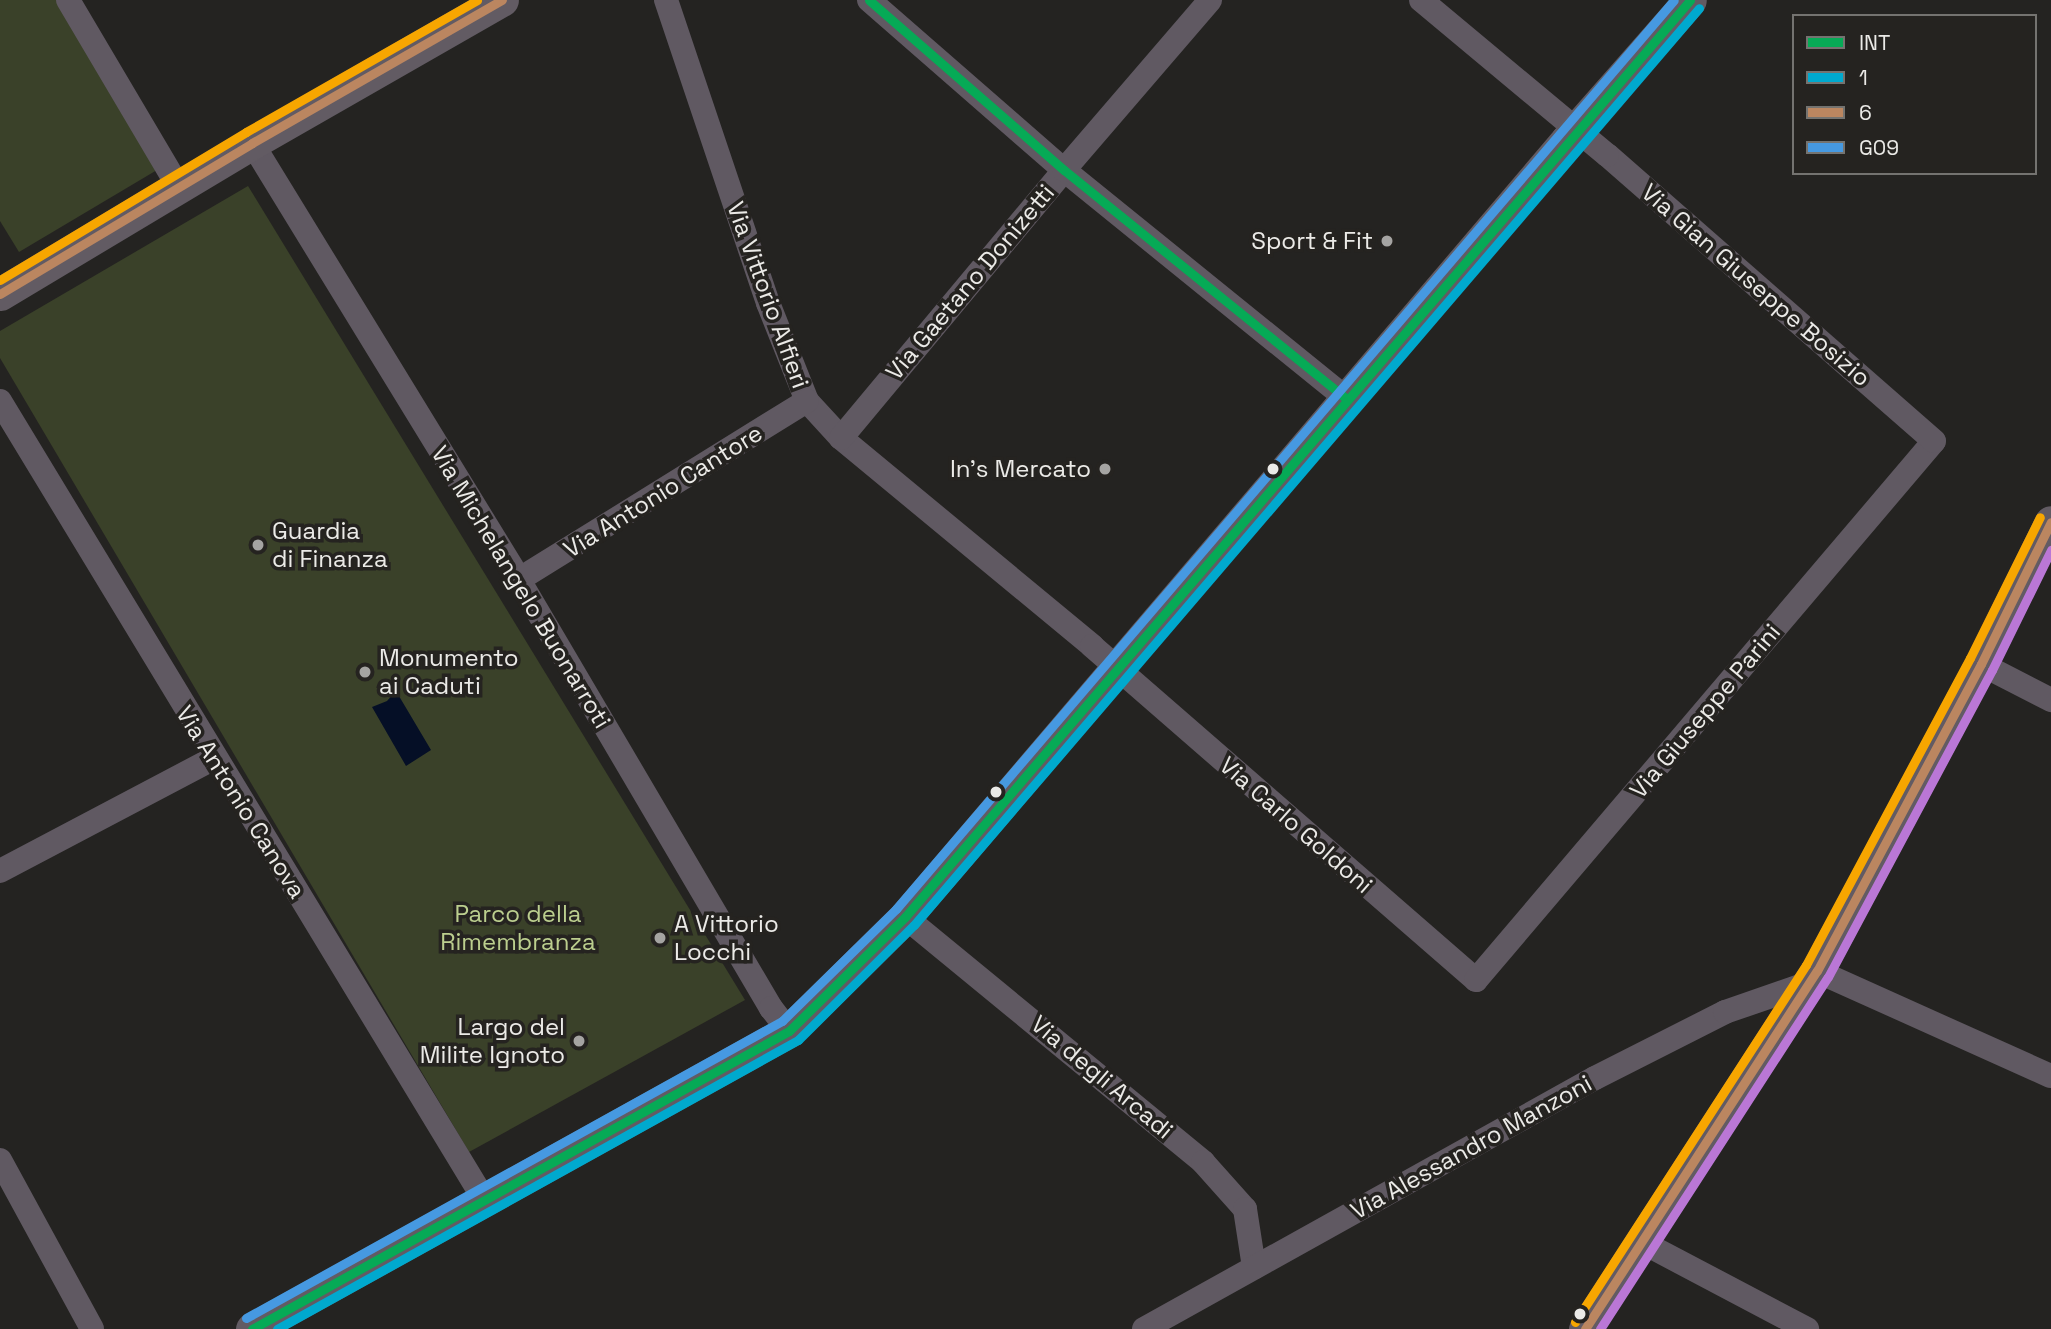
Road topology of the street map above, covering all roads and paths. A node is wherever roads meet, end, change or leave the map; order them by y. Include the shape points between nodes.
1 (68, 0) edge
2 (502, 0) edge
3 (666, 0) edge
4 (869, 0) edge
5 (1210, 0) edge
6 (1421, 0) edge
7 (1690, 0) edge
8 (1576, 130) junction
9 (252, 144) junction
10 (1064, 170) junction
11 (179, 188) junction
12 (0, 294) edge
13 (1346, 398) junction
14 (0, 401) edge
15 (807, 401) junction
16 (841, 439) junction
17 (1934, 441) joint
18 (2051, 522) edge
19 (518, 580) junction
20 (1981, 664) junction
21 (1116, 669) junction
22 (2051, 701) edge
23 (214, 758) junction
24 (0, 872) edge
25 (905, 917) junction
26 (1811, 977) junction
27 (1476, 981) joint
28 (789, 1031) junction
29 (2051, 1076) edge
30 (0, 1160) edge
31 (485, 1201) junction
32 (1640, 1241) junction
33 (1254, 1267) junction
34 (1151, 1327) edge
35 (92, 1329) edge
36 (252, 1329) edge
37 (1585, 1329) edge
38 (1807, 1329) edge

1 - 11 street
2 - 9 main road
3 - 15 street, Via Vittorio Alfieri via 768,303
4 - 10 street
5 - 10 street, Via Gaetano Donizetti
6 - 8 street, Via Gian Giuseppe Bosizio
7 - 8 main road
8 - 13 main road
8 - 17 street, Via Gian Giuseppe Bosizio
9 - 11 main road
9 - 19 street, Via Michelangelo Buonarroti
10 - 13 street
10 - 16 street, Via Gaetano Donizetti
11 - 12 main road
13 - 21 main road
14 - 23 street, Via Antonio Canova
15 - 16 street, Via Vittorio Alfieri
15 - 19 street, Via Antonio Cantore
16 - 21 street, Via Vittorio Alfieri
17 - 27 street, Via Giuseppe Parini
18 - 20 main road
19 - 28 street, Via Michelangelo Buonarroti via 771,1008
20 - 22 street
20 - 26 main road
21 - 25 main road
21 - 27 street, Via Carlo Goldoni
23 - 24 street
23 - 31 street, Via Antonio Canova
25 - 28 main road
25 - 33 street, Via degli Arcadi via 1203,1162 1245,1209
26 - 29 street
26 - 32 main road
26 - 33 street, Via Alessandro Manzoni via 1724,1012 1630,1060
28 - 31 main road
30 - 35 street
31 - 36 main road
32 - 37 main road
32 - 38 street
33 - 34 street, Via Alessandro Manzoni

